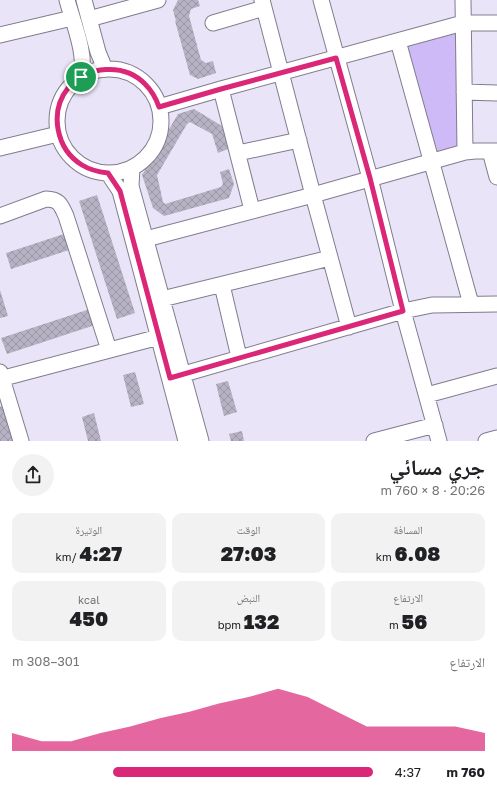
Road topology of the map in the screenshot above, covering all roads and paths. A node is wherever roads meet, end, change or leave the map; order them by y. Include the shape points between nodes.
1 (66, 0) edge
2 (84, 0) edge
3 (158, 0) edge
4 (322, 0) edge
5 (463, 0) edge
6 (263, 4) edge
7 (72, 18) junction
8 (89, 19) junction
9 (213, 23) dead end
10 (463, 23) junction
11 (497, 23) edge
12 (0, 35) edge
13 (398, 41) junction
14 (336, 58) junction
15 (105, 69) junction
16 (281, 73) junction
17 (81, 77) junction
18 (221, 89) junction
19 (464, 92) junction
20 (497, 92) edge
21 (159, 107) junction
22 (58, 134) junction
23 (299, 140) junction
24 (0, 148) edge
25 (494, 151) edge
26 (465, 152) junction
27 (238, 153) junction
28 (432, 162) junction
29 (132, 168) junction
30 (108, 173) junction
31 (497, 177) edge
32 (370, 178) junction
33 (313, 195) junction
34 (252, 210) junction
35 (0, 216) edge
36 (146, 239) junction
37 (330, 258) junction
38 (222, 284) junction
39 (162, 299) junction
40 (471, 304) junction
41 (497, 304) edge
42 (403, 311) junction
43 (349, 326) junction
44 (159, 337) junction
45 (109, 350) junction
46 (240, 357) junction
47 (1, 376) edge
48 (176, 376) junction
49 (497, 376) edge
50 (427, 396) junction
51 (435, 425) junction
52 (497, 438) edge
53 (22, 441) edge
54 (186, 441) edge
55 (201, 441) edge
56 (374, 441) edge
57 (439, 441) edge
58 (486, 441) edge

1 - 7 street
2 - 8 street
3 - 8 street
4 - 14 street
5 - 10 street
6 - 9 street
6 - 16 street
7 - 12 street
7 - 17 street via 82,57
8 - 15 street
10 - 11 street
10 - 13 street
10 - 19 street
13 - 14 street
13 - 28 street
14 - 16 street
14 - 32 street
15 - 17 street
15 - 21 street via 120,70 145,83 154,94
16 - 18 street
16 - 23 street
17 - 22 street via 69,88 60,102 57,117
18 - 21 street
18 - 27 street
19 - 20 street
19 - 26 street
21 - 29 street via 159,136 144,160
22 - 24 street
22 - 30 street via 71,157 82,166
23 - 27 street
23 - 33 street
25 - 26 street
25 - 31 street
26 - 28 street
27 - 34 street
28 - 32 street
28 - 40 street
29 - 30 street
29 - 36 street via 131,186
30 - 44 street via 120,191
32 - 33 street
32 - 42 street
33 - 34 street
33 - 37 street
34 - 36 street
35 - 45 street via 46,200 53,199 60,204
36 - 39 street
37 - 38 street
37 - 43 street
38 - 39 street
38 - 46 street
39 - 48 street
40 - 41 street
40 - 42 street via 432,305
42 - 43 street
42 - 50 street
43 - 46 street
44 - 45 street
44 - 48 street
45 - 47 street
46 - 48 street
47 - 53 street
48 - 54 street
48 - 55 street
49 - 50 street
50 - 51 street
51 - 56 street
51 - 57 street
52 - 58 street

